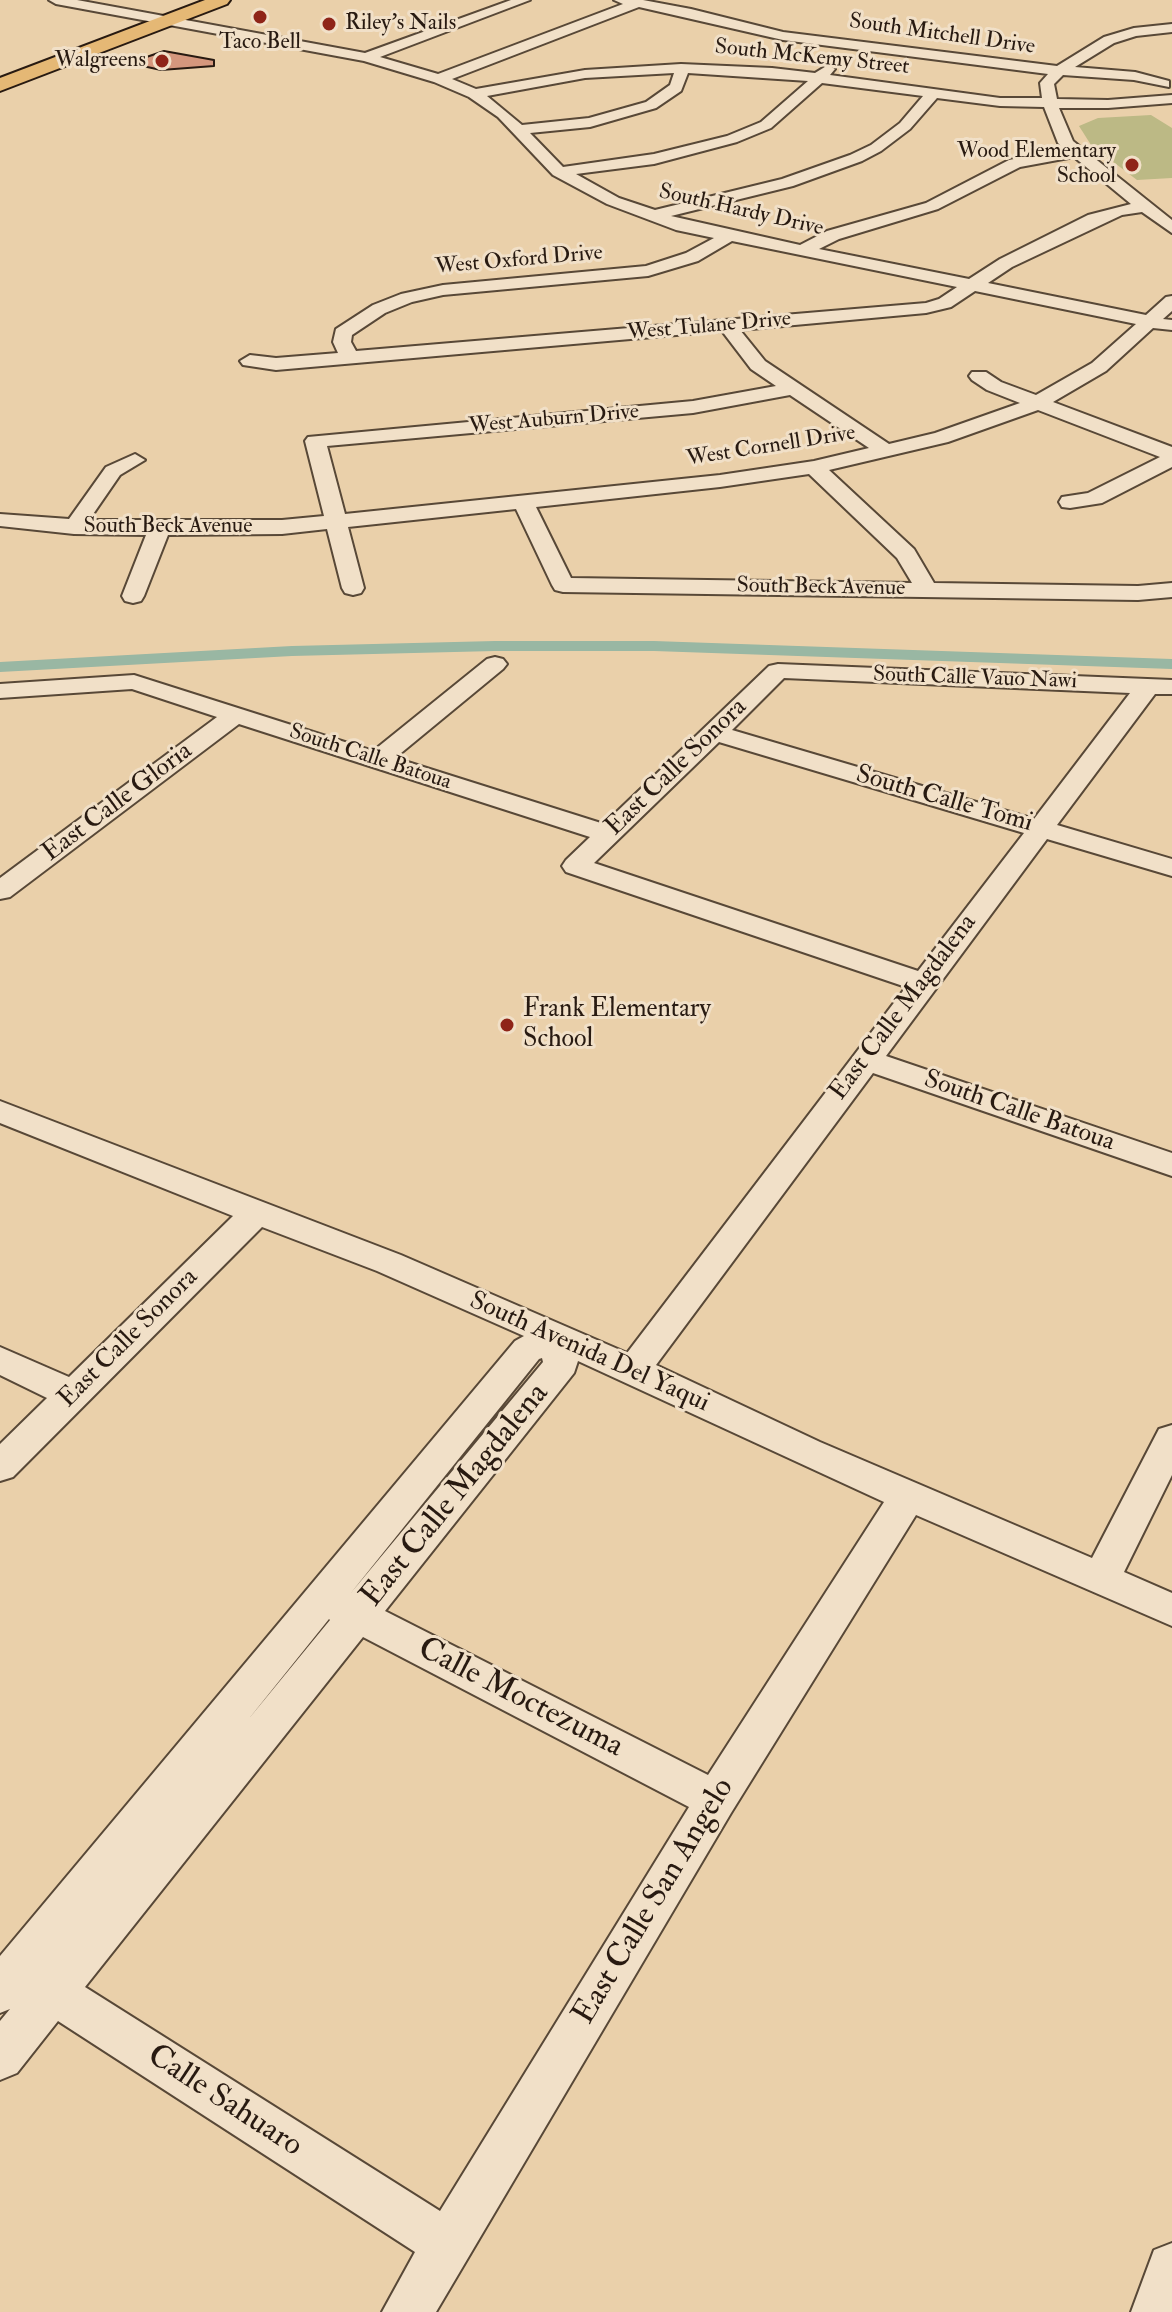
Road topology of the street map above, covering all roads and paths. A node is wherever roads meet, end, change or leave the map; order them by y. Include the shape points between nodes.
1 (56, 0) edge
2 (221, 0) edge
3 (523, 0) edge
4 (621, 0) edge
5 (639, 3) junction
6 (167, 21) junction
7 (1172, 28) edge
8 (768, 33) junction
9 (1109, 40) junction
10 (538, 41) junction
11 (751, 44) dead end
12 (560, 46) dead end
13 (860, 46) junction
14 (1151, 47) dead end
15 (366, 57) junction
16 (955, 59) junction
17 (681, 68) junction
18 (1059, 71) junction
19 (816, 78) junction
20 (439, 79) junction
21 (1164, 84) dead end
22 (0, 85) edge
23 (934, 89) junction
24 (474, 94) junction
25 (1172, 99) edge
26 (1051, 105) junction
27 (520, 130) junction
28 (1075, 152) junction
29 (559, 172) junction
30 (1145, 207) junction
31 (652, 216) junction
32 (1172, 228) edge
33 (727, 237) junction
34 (801, 251) junction
35 (972, 285) junction
36 (1172, 301) edge
37 (1162, 323) edge
38 (727, 325) junction
39 (350, 358) junction
40 (250, 361) dead end
41 (979, 376) dead end
42 (792, 389) junction
43 (1037, 403) junction
44 (888, 452) junction
45 (1172, 456) edge
46 (135, 460) dead end
47 (814, 467) junction
48 (523, 502) junction
49 (1070, 502) dead end
50 (0, 520) edge
51 (336, 523) junction
52 (74, 527) junction
53 (159, 530) junction
54 (353, 588) dead end
55 (927, 590) junction
56 (1172, 590) edge
57 (133, 596) dead end
58 (495, 664) dead end
59 (778, 671) joint
60 (1160, 686) edge
61 (0, 691) edge
62 (235, 715) junction
63 (716, 733) junction
64 (377, 760) junction
65 (1042, 829) junction
66 (607, 834) junction
67 (1172, 868) edge
68 (0, 891) edge
69 (923, 983) junction
70 (865, 1059) junction
71 (0, 1111) edge
72 (1172, 1165) edge
73 (258, 1211) junction
74 (556, 1336) junction
75 (0, 1360) edge
76 (633, 1370) junction
77 (74, 1395) junction
78 (1172, 1439) edge
79 (0, 1467) edge
80 (908, 1496) junction
81 (1100, 1580) junction
82 (324, 1598) junction
83 (1172, 1610) edge
84 (360, 1617) junction
85 (716, 1800) junction
86 (18, 1978) edge
87 (0, 2057) edge
88 (448, 2245) junction
89 (1172, 2268) edge
90 (407, 2312) edge
91 (1156, 2312) edge

1 - 6 street, South Hardy Drive
2 - 6 main road
3 - 15 street
4 - 5 street, South Mitchell Drive
5 - 8 street, South Mitchell Drive
5 - 10 street
6 - 15 street, South Hardy Drive
6 - 22 main road
7 - 9 street
8 - 11 street
8 - 13 street, South Mitchell Drive
9 - 14 street
9 - 18 street
10 - 12 street
10 - 20 street
13 - 16 street, South Mitchell Drive
13 - 19 street
15 - 20 street, South Hardy Drive
16 - 18 street, South Mitchell Drive
16 - 23 street via 935,76
17 - 19 street, South McKemy Street
17 - 24 street, South McKemy Street via 598,73
17 - 27 street via 676,88 643,108 590,122
18 - 21 street, South Mitchell Drive via 1135,76
18 - 26 street via 1047,83
19 - 23 street, South McKemy Street
19 - 29 street via 766,125 732,139 654,159
20 - 24 street, South Hardy Drive
23 - 26 street, South McKemy Street
23 - 31 street via 905,126 856,158 787,183
24 - 27 street, South Hardy Drive
25 - 26 street
26 - 28 street via 1060,134
27 - 29 street, South Hardy Drive
28 - 30 street
28 - 34 street via 1015,163 932,206 833,235
29 - 31 street, South Hardy Drive
30 - 32 street
30 - 35 street, West Tulane Drive via 1094,219
31 - 33 street, South Hardy Drive
33 - 34 street, South Hardy Drive
33 - 39 street, West Oxford Drive via 692,257 648,271 407,298 343,333
34 - 35 street, South Hardy Drive
35 - 37 street, South Hardy Drive
35 - 38 street, West Tulane Drive via 945,303 926,308
36 - 37 street, West Cornell Drive
37 - 43 street, West Cornell Drive via 1092,373
38 - 39 street, West Tulane Drive
38 - 42 street via 758,365
39 - 40 street, West Tulane Drive
41 - 43 street
42 - 44 street
42 - 51 street, West Auburn Drive via 693,407 315,441
43 - 44 street, West Cornell Drive
43 - 45 street
44 - 47 street, West Cornell Drive
45 - 49 street via 1094,498
46 - 52 street via 113,471
47 - 48 street, West Cornell Drive
47 - 55 street via 906,554
48 - 51 street, West Cornell Drive
48 - 55 street, South Beck Avenue via 563,585
50 - 52 street, South Beck Avenue
51 - 53 street, South Beck Avenue
51 - 54 street
52 - 53 street, South Beck Avenue
53 - 57 street
55 - 56 street, South Beck Avenue
58 - 64 street
59 - 60 street, South Calle Vauo Nawi
59 - 63 street, East Calle Sonora
60 - 65 street, East Calle Magdalena
61 - 62 street, South Calle Batoua via 134,682
62 - 64 street, South Calle Batoua
62 - 68 street, East Calle Gloria
63 - 65 street, South Calle Tomi
63 - 66 street, East Calle Sonora
64 - 66 street, South Calle Batoua
65 - 67 street, South Calle Tomi
65 - 69 street, East Calle Magdalena
66 - 69 street, East Calle Sonora via 576,866
69 - 70 street, East Calle Magdalena
70 - 72 street, South Calle Batoua
70 - 76 street, East Calle Magdalena
71 - 73 street, South Avenida Del Yaqui
73 - 74 street, South Avenida Del Yaqui
73 - 77 street, East Calle Sonora
74 - 76 street, South Avenida Del Yaqui
74 - 82 street, East Calle Magdalena via 527,1350
74 - 84 street, East Calle Magdalena via 561,1364
75 - 77 street
76 - 80 street, South Avenida Del Yaqui
77 - 79 street, East Calle Sonora
78 - 81 street
80 - 81 street, South Avenida Del Yaqui
80 - 85 street, East Calle San Angelo
81 - 83 street, South Avenida Del Yaqui
82 - 84 street, Calle Moctezuma
82 - 86 street, East Calle Magdalena
84 - 85 street, Calle Moctezuma
84 - 86 street, East Calle Magdalena
85 - 88 street, East Calle San Angelo
86 - 87 street, East Calle Magdalena
86 - 88 street, Calle Sahuaro
88 - 90 street, East Calle San Angelo
89 - 91 street

